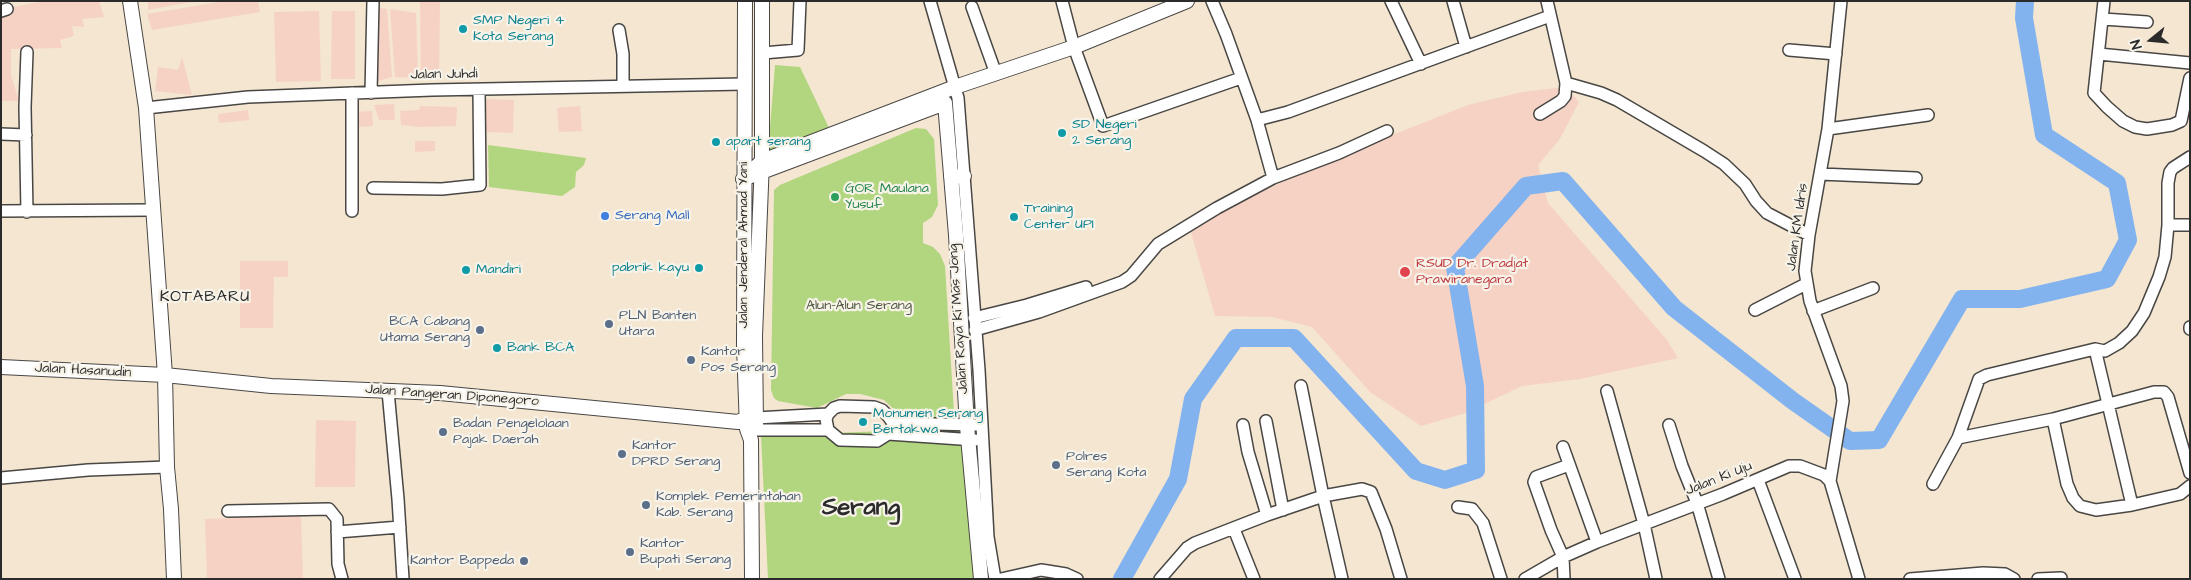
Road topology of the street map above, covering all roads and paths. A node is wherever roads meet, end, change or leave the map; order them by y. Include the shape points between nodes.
1 (130, 1) edge
2 (373, 1) edge
3 (745, 1) edge
4 (762, 1) edge
5 (800, 1) edge
6 (930, 1) edge
7 (1062, 1) edge
8 (1187, 1) edge
9 (1212, 1) edge
10 (1391, 1) edge
11 (1453, 1) edge
12 (1547, 1) edge
13 (1841, 1) edge
14 (2104, 1) edge
15 (972, 6) dead end
16 (1550, 16) junction
17 (2103, 18) junction
18 (2147, 22) dead end
19 (620, 30) dead end
20 (1074, 47) junction
21 (1466, 47) junction
22 (1789, 50) dead end
23 (27, 52) dead end
24 (763, 53) junction
25 (1836, 54) junction
26 (2099, 54) junction
27 (2190, 63) edge
28 (1421, 64) junction
29 (996, 74) junction
30 (1241, 78) junction
31 (2190, 78) edge
32 (1566, 83) junction
33 (744, 84) junction
34 (623, 86) junction
35 (955, 87) junction
36 (479, 90) junction
37 (352, 93) junction
38 (371, 93) junction
39 (146, 108) junction
40 (1540, 114) dead end
41 (1928, 115) dead end
42 (1257, 120) junction
43 (871, 125) junction
44 (1828, 129) junction
45 (1387, 132) dead end
46 (1, 134) edge
47 (26, 135) junction
48 (2190, 157) edge
49 (762, 167) junction
50 (1820, 174) junction
51 (957, 176) junction
52 (1273, 178) junction
53 (1916, 178) dead end
54 (743, 179) junction
55 (372, 188) dead end
56 (152, 210) junction
57 (1, 211) edge
58 (352, 211) dead end
59 (27, 212) junction
60 (2168, 225) junction
61 (2190, 225) edge
62 (1809, 235) junction
63 (1806, 284) junction
64 (1873, 288) dead end
65 (1755, 310) dead end
66 (1813, 311) junction
67 (975, 324) junction
68 (2095, 349) junction
69 (1, 367) edge
70 (165, 375) junction
71 (1301, 386) dead end
72 (388, 391) junction
73 (1607, 391) dead end
74 (2109, 403) junction
75 (828, 414) junction
76 (2053, 419) junction
77 (1266, 421) dead end
78 (981, 425) junction
79 (1243, 425) dead end
80 (1669, 425) dead end
81 (749, 426) junction
82 (967, 426) junction
83 (891, 428) junction
84 (828, 430) junction
85 (1958, 438) junction
86 (975, 440) junction
87 (1563, 447) dead end
88 (1569, 465) junction
89 (167, 467) junction
90 (2190, 473) edge
91 (1, 478) edge
92 (1758, 480) junction
93 (1830, 481) junction
94 (1934, 484) dead end
95 (2190, 486) edge
96 (1323, 496) junction
97 (1698, 504) junction
98 (2132, 504) junction
99 (1458, 507) dead end
100 (1283, 510) junction
101 (228, 511) dead end
102 (1267, 515) junction
103 (1644, 524) junction
104 (400, 527) junction
105 (1234, 529) junction
106 (337, 532) junction
107 (1597, 542) junction
108 (1563, 557) junction
109 (1935, 577) edge
110 (2061, 578) edge
111 (174, 579) edge
112 (342, 579) edge
113 (403, 579) edge
114 (752, 579) edge
115 (981, 579) edge
116 (994, 579) edge
117 (1001, 579) edge
118 (1078, 579) edge
119 (1160, 579) edge
120 (1254, 579) edge
121 (1342, 579) edge
122 (1401, 579) edge
123 (1501, 579) edge
124 (1525, 579) edge
125 (1564, 579) edge
126 (1656, 579) edge
127 (1719, 579) edge
128 (1795, 579) edge
129 (1859, 579) edge
130 (1910, 579) edge
131 (2014, 579) edge
132 (2038, 579) edge

1 - 39 main road
2 - 38 street
3 - 33 main road, Jalan Jenderal Ahmad Yani
4 - 24 main road, Jalan Jenderal Ahmad Yani
5 - 24 street via 798,50
6 - 35 street, Jalan Raya Ki Mas Jong
7 - 20 street
8 - 20 main road
9 - 30 street
10 - 28 street
11 - 21 street
12 - 16 street
13 - 25 street, Jalan KM Idris
14 - 17 street
15 - 29 street
16 - 21 street
16 - 32 street
17 - 18 street
17 - 26 street
19 - 34 street
20 - 29 main road
20 - 30 street via 1103,126
21 - 28 street
22 - 25 street
23 - 47 street
24 - 49 main road, Jalan Jenderal Ahmad Yani
25 - 44 street, Jalan KM Idris
26 - 27 street
26 - 31 street via 2094,93 2123,121 2135,127 2147,129 2181,121
28 - 42 street
29 - 35 main road
30 - 42 street
32 - 40 street via 1565,96 1561,101
32 - 62 street via 1617,100 1704,151 1745,184 1767,213
33 - 34 street, Jalan Juhdi
33 - 54 main road, Jalan Jenderal Ahmad Yani
34 - 36 street, Jalan Juhdi
35 - 43 main road
35 - 51 street, Jalan Raya Ki Mas Jong via 958,98
36 - 38 street, Jalan Juhdi
36 - 55 street via 480,185 442,189
37 - 38 street, Jalan Juhdi
37 - 39 street, Jalan Juhdi via 248,97
37 - 58 street
39 - 56 main road
41 - 44 street
42 - 52 street
43 - 49 main road
43 - 51 main road via 945,103
44 - 50 street, Jalan KM Idris
45 - 52 street
46 - 47 street
47 - 59 street
48 - 60 street via 2170,172
49 - 54 main road
49 - 81 main road, Jalan Jenderal Ahmad Yani
50 - 53 street
50 - 62 street, Jalan KM Idris
51 - 67 street, Jalan Raya Ki Mas Jong
51 - 82 main road
52 - 67 street via 1158,244 1122,282 1105,281
54 - 81 main road, Jalan Jenderal Ahmad Yani via 744,345
56 - 59 street
56 - 70 main road
57 - 59 street
60 - 61 street
60 - 68 street via 2165,257 2144,313 2119,343 2105,351
62 - 63 street, Jalan KM Idris
63 - 65 street
63 - 66 street, Jalan KM Idris
64 - 66 street
66 - 93 street, Jalan KM Idris via 1839,377 1843,401
67 - 78 street, Jalan Raya Ki Mas Jong
68 - 74 street
68 - 85 street via 1979,379
69 - 70 main road, Jalan Hasanudin
70 - 72 main road, Jalan Pangeran Diponegoro via 271,386
70 - 89 main road
71 - 96 street
72 - 81 main road, Jalan Pangeran Diponegoro via 440,393
72 - 104 street
73 - 103 street
74 - 76 street
74 - 90 street via 2164,392
74 - 98 street
75 - 81 street
75 - 83 street via 840,406 874,407 882,410
75 - 84 street
76 - 85 street
76 - 98 street via 2067,484 2080,506 2096,510
77 - 100 street
78 - 82 street
78 - 86 street, Jalan Raya Ki Mas Jong
79 - 102 street
80 - 97 street
81 - 84 street
81 - 114 main road, Jalan Jenderal Ahmad Yani
82 - 83 street
82 - 86 main road
83 - 84 street via 877,441 840,440
83 - 86 street
85 - 94 street
86 - 115 main road
86 - 116 street, Jalan Raya Ki Mas Jong
87 - 88 street
88 - 107 street
88 - 108 street via 1536,478 1534,482
89 - 91 street
89 - 111 main road
92 - 93 street, Jalan Ki Uju via 1789,466 1800,466 1824,475
92 - 97 street, Jalan Ki Uju
92 - 128 street
93 - 129 street
95 - 98 street via 2180,494
96 - 100 street
96 - 121 street
96 - 122 street via 1362,488 1371,492
97 - 103 street, Jalan Ki Uju
97 - 127 street
99 - 123 street via 1472,509 1484,523
100 - 102 street
101 - 106 street via 329,509 337,519
102 - 105 street
103 - 107 street, Jalan Ki Uju
103 - 126 street
104 - 106 street
104 - 113 street
105 - 119 street via 1187,548
105 - 120 street
106 - 112 street
107 - 108 street, Jalan Ki Uju
108 - 124 street, Jalan Ki Uju
108 - 125 street
109 - 130 street
109 - 131 street via 1993,573
110 - 132 street
117 - 118 street via 1042,570

